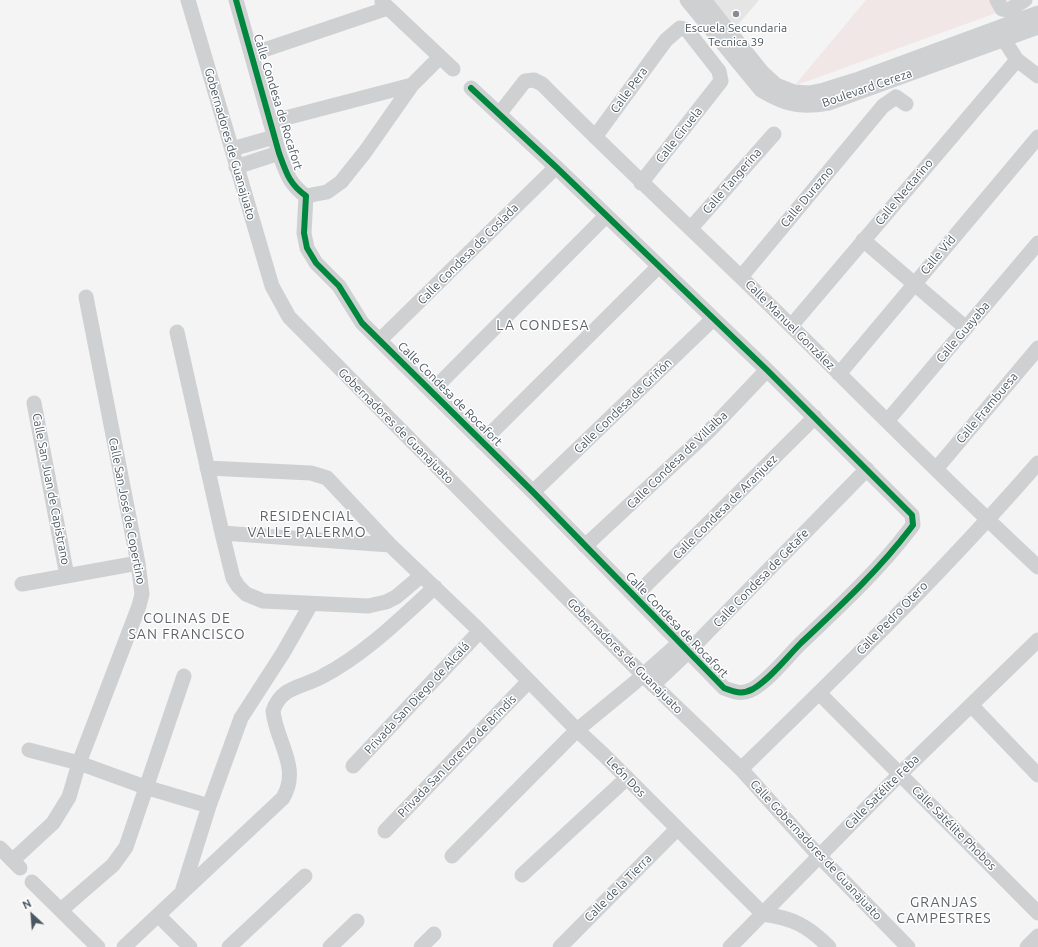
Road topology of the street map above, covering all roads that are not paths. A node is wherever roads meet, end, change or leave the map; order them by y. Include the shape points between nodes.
1 (188, 0) edge
2 (236, 0) edge
3 (687, 0) edge
4 (704, 0) edge
5 (996, 0) edge
6 (1025, 0) edge
7 (384, 4) edge
8 (1038, 13) edge
9 (1038, 27) edge
10 (1000, 34) junction
11 (252, 54) junction
12 (440, 57) junction
13 (1018, 60) junction
14 (453, 69) dead end
15 (1038, 76) edge
16 (412, 85) junction
17 (717, 87) joint
18 (471, 88) dead end
19 (906, 104) dead end
20 (500, 113) junction
21 (272, 130) junction
22 (774, 134) dead end
23 (595, 137) junction
24 (1038, 137) edge
25 (232, 149) junction
26 (279, 153) junction
27 (236, 167) junction
28 (556, 167) junction
29 (641, 183) junction
30 (306, 196) junction
31 (606, 216) junction
32 (690, 228) junction
33 (863, 240) junction
34 (1038, 243) edge
35 (658, 267) junction
36 (741, 277) junction
37 (914, 283) junction
38 (86, 297) dead end
39 (713, 319) junction
40 (791, 326) junction
41 (966, 328) junction
42 (176, 332) dead end
43 (380, 340) junction
44 (1038, 348) edge
45 (766, 370) junction
46 (839, 374) junction
47 (432, 391) junction
48 (34, 403) dead end
49 (815, 417) junction
50 (888, 420) junction
51 (482, 442) junction
52 (1038, 463) edge
53 (207, 468) junction
54 (867, 469) junction
55 (936, 469) junction
56 (533, 492) junction
57 (988, 521) junction
58 (222, 533) junction
59 (390, 545) junction
60 (585, 546) junction
61 (138, 562) junction
62 (1038, 567) edge
63 (422, 575) junction
64 (67, 576) junction
65 (22, 584) dead end
66 (436, 588) junction
67 (635, 596) junction
68 (311, 604) junction
69 (480, 631) junction
70 (1038, 640) edge
71 (683, 648) junction
72 (184, 676) dead end
73 (265, 680) junction
74 (648, 680) junction
75 (529, 681) junction
76 (284, 692) junction
77 (819, 693) junction
78 (971, 706) junction
79 (577, 730) junction
80 (29, 750) dead end
81 (79, 763) junction
82 (353, 766) dead end
83 (741, 769) junction
84 (900, 774) junction
85 (1038, 775) edge
86 (627, 778) junction
87 (145, 787) junction
88 (209, 806) junction
89 (677, 829) junction
90 (385, 831) dead end
91 (0, 848) edge
92 (196, 850) junction
93 (452, 856) dead end
94 (819, 856) junction
95 (216, 861) junction
96 (522, 875) dead end
97 (306, 876) dead end
98 (32, 882) dead end
99 (182, 893) junction
100 (61, 910) junction
101 (1038, 913) edge
102 (763, 914) junction
103 (158, 915) junction
104 (357, 921) dead end
105 (434, 934) dead end
106 (1038, 936) edge
107 (98, 947) edge
108 (124, 947) edge
109 (190, 947) edge
110 (229, 947) edge
111 (330, 947) edge
112 (421, 947) edge
113 (560, 947) edge
114 (730, 947) edge
115 (829, 947) edge
116 (908, 947) edge
117 (1027, 947) edge

1 - 25 street, Gobernadores de Guanajuato
2 - 11 street, Calle Condesa de Rocafort
3 - 10 street, Boulevard Cereza via 761,90 790,105 810,106 829,103
4 - 10 street, Boulevard Cereza via 762,72 776,85 794,92 824,90
5 - 6 street via 999,6 1009,10
7 - 11 street
7 - 12 street
8 - 10 street, Boulevard Cereza
9 - 10 street, Boulevard Cereza
10 - 13 street
11 - 21 street, Calle Condesa de Rocafort
12 - 14 street
12 - 16 street
13 - 15 street
13 - 33 street, Calle Nectarino
16 - 21 street
16 - 30 street via 341,182 327,192
17 - 23 street, Calle Pera via 721,78 719,71 687,30 680,28 664,42
17 - 29 street, Calle Ciruela
18 - 20 street, Calle Condesa de Rocafort
19 - 36 street, Calle Durazno via 896,97 887,102
20 - 23 street, Calle Manuel González via 525,81 534,80 542,84
20 - 28 street, Calle Condesa de Rocafort
21 - 25 street
21 - 26 street, Calle Condesa de Rocafort
22 - 32 street, Calle Tangerina
23 - 29 street, Calle Manuel González
24 - 37 street, Calle Vid
25 - 27 street, Gobernadores de Guanajuato
26 - 27 street
26 - 30 street, Calle Condesa de Rocafort via 288,177
27 - 74 street, Gobernadores de Guanajuato via 272,286 289,317
28 - 31 street, Calle Condesa de Rocafort
28 - 43 street, Calle Condesa de Coslada
29 - 32 street, Calle Manuel González
30 - 43 street, Calle Condesa de Rocafort via 304,233 311,256 339,286 362,323
31 - 35 street, Calle Condesa de Rocafort
31 - 47 street
32 - 36 street, Calle Manuel González
33 - 37 street
33 - 40 street, Calle Nectarino
34 - 41 street, Calle Guayaba
35 - 39 street, Calle Condesa de Rocafort
35 - 51 street
36 - 40 street, Calle Manuel González
37 - 41 street
37 - 46 street, Calle Vid
38 - 61 street, Calle San José de Copertino
39 - 45 street, Calle Condesa de Rocafort
39 - 56 street, Calle Condesa de Griñón
40 - 46 street, Calle Manuel González
41 - 50 street, Calle Guayaba
42 - 53 street
43 - 47 street, Calle Condesa de Rocafort
44 - 55 street, Calle Frambuesa
45 - 49 street, Calle Condesa de Rocafort
45 - 60 street, Calle Condesa de Villalba via 709,431
46 - 50 street, Calle Manuel González
47 - 51 street, Calle Condesa de Rocafort
48 - 64 street, Calle San Juan de Capistrano
49 - 54 street, Calle Condesa de Rocafort
49 - 67 street, Calle Condesa de Aranjuez
50 - 55 street, Calle Manuel González
51 - 56 street, Calle Condesa de Rocafort
52 - 57 street, Calle Pedro Otero
53 - 58 street
53 - 59 street, León Dos via 321,475 327,478
54 - 71 street, Calle Condesa de Getafe
54 - 71 street, Calle Condesa de Rocafort via 908,511 913,519 910,529 874,571 775,669 752,689 744,693 735,693 724,688
55 - 57 street, Calle Manuel González
56 - 60 street, Calle Condesa de Rocafort
57 - 62 street, Calle Manuel González
57 - 77 street, Calle Pedro Otero
58 - 59 street
58 - 68 street via 233,578 246,594 263,601
59 - 63 street, León Dos
60 - 67 street, Calle Condesa de Rocafort
61 - 64 street
61 - 81 street, Calle San José de Copertino via 142,594 139,606
63 - 66 street, León Dos
63 - 68 street via 396,597 377,605
64 - 65 street
66 - 69 street, León Dos
66 - 76 street via 350,660 316,680
67 - 71 street, Calle Condesa de Rocafort
68 - 73 street
69 - 75 street, León Dos
69 - 82 street, Privada San Diego de Alcalá
70 - 78 street, Calle Satélite Feba
71 - 74 street, Calle Condesa de Getafe
72 - 87 street
73 - 76 street
73 - 88 street via 241,718
74 - 79 street, Calle Condesa de Getafe
74 - 83 street, Gobernadores de Guanajuato
75 - 79 street, León Dos
75 - 90 street, Privada San Lorenzo de Brindis
76 - 95 street via 273,711 288,762 289,788 273,809
77 - 83 street, Calle Pedro Otero
77 - 84 street, Calle Satélite Phobos
78 - 84 street, Calle Satélite Feba
78 - 85 street
79 - 86 street, León Dos
79 - 93 street, Calle Condesa de Getafe
80 - 81 street
81 - 87 street
81 - 91 street, Calle San José de Copertino via 69,797 59,815 16,864
83 - 94 street, Calle Gobernadores de Guanajuato
84 - 94 street, Calle Satélite Feba
84 - 101 street, Calle Satélite Phobos
86 - 89 street, León Dos
86 - 96 street
87 - 88 street
87 - 100 street via 132,834 120,856
88 - 92 street
89 - 102 street, León Dos
89 - 113 street, Calle de la Tierra
92 - 95 street
92 - 99 street
94 - 102 street, Calle Satélite Feba
94 - 116 street, Calle Gobernadores de Guanajuato
95 - 99 street
97 - 110 street
98 - 100 street
99 - 103 street
100 - 107 street
102 - 114 street, Calle Satélite Feba
102 - 115 street via 798,922
103 - 108 street
103 - 109 street
104 - 111 street
105 - 112 street
106 - 117 street

